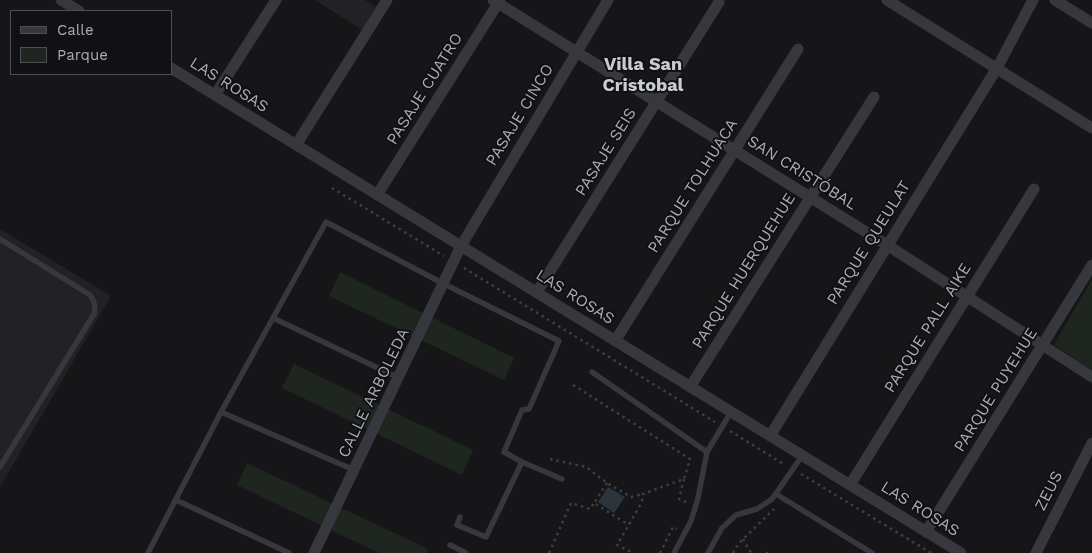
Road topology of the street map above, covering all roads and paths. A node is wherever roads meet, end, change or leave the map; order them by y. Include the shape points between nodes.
1 (62, 0) edge
2 (276, 0) edge
3 (387, 0) edge
4 (608, 0) edge
5 (887, 0) edge
6 (1033, 0) edge
7 (1055, 0) edge
8 (497, 1) edge
9 (719, 2) dead end
10 (77, 10) edge
11 (1092, 23) edge
12 (798, 50) dead end
13 (577, 52) junction
14 (997, 68) junction
15 (172, 69) edge
16 (215, 95) junction
17 (874, 97) dead end
18 (657, 102) junction
19 (1092, 128) edge
20 (296, 145) junction
21 (735, 150) junction
22 (332, 188) dead end
23 (1034, 189) dead end
24 (377, 195) junction
25 (811, 197) junction
26 (0, 239) edge
27 (888, 245) junction
28 (461, 246) junction
29 (454, 262) junction
30 (1092, 265) edge
31 (444, 284) junction
32 (537, 292) junction
33 (967, 296) junction
34 (273, 318) junction
35 (615, 341) junction
36 (1043, 345) junction
37 (592, 372) dead end
38 (1092, 377) edge
39 (399, 378) junction
40 (573, 386) dead end
41 (690, 387) junction
42 (221, 412) junction
43 (731, 412) junction
44 (722, 426) junction
45 (770, 436) junction
46 (1092, 443) edge
47 (707, 452) junction
48 (802, 456) junction
49 (550, 458) dead end
50 (522, 462) junction
51 (0, 467) edge
52 (792, 469) junction
53 (354, 470) junction
54 (562, 479) dead end
55 (684, 479) junction
56 (607, 483) junction
57 (850, 485) junction
58 (643, 494) junction
59 (776, 494) junction
60 (783, 498) junction
61 (176, 500) junction
62 (594, 503) junction
63 (688, 503) dead end
64 (460, 517) dead end
65 (629, 525) junction
66 (681, 526) dead end
67 (926, 532) junction
68 (743, 539) junction
69 (450, 545) dead end
70 (148, 553) edge
71 (289, 553) edge
72 (314, 553) edge
73 (466, 553) edge
74 (549, 553) edge
75 (633, 553) edge
76 (660, 553) edge
77 (674, 553) edge
78 (708, 553) edge
79 (734, 553) edge
80 (751, 553) edge
81 (872, 553) edge
82 (931, 553) edge
83 (961, 553) edge
84 (1036, 553) edge

1 - 10 street
2 - 16 street
3 - 20 street
4 - 13 street, PASAJE CINCO
5 - 14 street
6 - 14 street, PARQUE QUEULAT
7 - 11 street
8 - 13 street, SAN CRISTÓBAL
8 - 24 street, PASAJE CUATRO
9 - 18 street, PASAJE SEIS
12 - 21 street, PARQUE TOLHUACA
13 - 18 street, SAN CRISTÓBAL
13 - 28 street, PASAJE CINCO
14 - 19 street
14 - 27 street, PARQUE QUEULAT
15 - 16 street, LAS ROSAS
16 - 20 street, LAS ROSAS
17 - 25 street, PARQUE HUERQUEHUE
18 - 21 street, SAN CRISTÓBAL
18 - 32 street, PASAJE SEIS
20 - 24 street, LAS ROSAS
21 - 25 street, SAN CRISTÓBAL
21 - 35 street, PARQUE TOLHUACA
22 - 29 path
23 - 33 street, PARQUE PALL AIKE
24 - 28 street, LAS ROSAS
25 - 27 street, SAN CRISTÓBAL
25 - 41 street, PARQUE HUERQUEHUE
26 - 51 lane via 90,295 95,308
27 - 33 street, SAN CRISTÓBAL
27 - 45 street, PARQUE QUEULAT
28 - 29 street, CALLE ARBOLEDA
28 - 32 street, LAS ROSAS
29 - 31 street, CALLE ARBOLEDA
29 - 44 path
30 - 36 street, PARQUE PUYEHUE
31 - 34 lane via 326,222
31 - 39 street, CALLE ARBOLEDA
31 - 50 lane via 559,341 528,409 522,410 504,452
32 - 35 street, LAS ROSAS
33 - 36 street, SAN CRISTÓBAL
33 - 57 street, PARQUE PALL AIKE
34 - 39 lane
34 - 42 lane
35 - 41 street, LAS ROSAS
36 - 38 street, SAN CRISTÓBAL
36 - 67 street, PARQUE PUYEHUE
37 - 47 lane
39 - 53 street, CALLE ARBOLEDA
40 - 55 path via 690,459
41 - 43 street, LAS ROSAS
42 - 53 lane
42 - 61 lane
43 - 44 lane
43 - 45 street, LAS ROSAS
44 - 47 lane
44 - 52 path
45 - 48 street, LAS ROSAS
46 - 84 street, ZEUS
47 - 77 lane via 691,521
48 - 52 lane
48 - 57 street, LAS ROSAS
49 - 56 path via 586,467
50 - 54 lane
50 - 64 lane via 486,537 457,525
52 - 59 lane
52 - 82 path
53 - 72 street, CALLE ARBOLEDA
55 - 58 path
55 - 63 path via 679,499
56 - 58 path via 631,497
56 - 62 path
57 - 67 street, LAS ROSAS
58 - 65 path
59 - 60 lane
59 - 78 lane via 757,509 736,515 722,528
60 - 68 path
60 - 81 lane
61 - 70 lane
61 - 71 lane
62 - 65 path
62 - 74 path via 590,510 571,503
65 - 75 path via 617,545
66 - 76 path via 678,530 672,527
67 - 83 street, LAS ROSAS
68 - 79 path
68 - 80 path
69 - 73 lane

